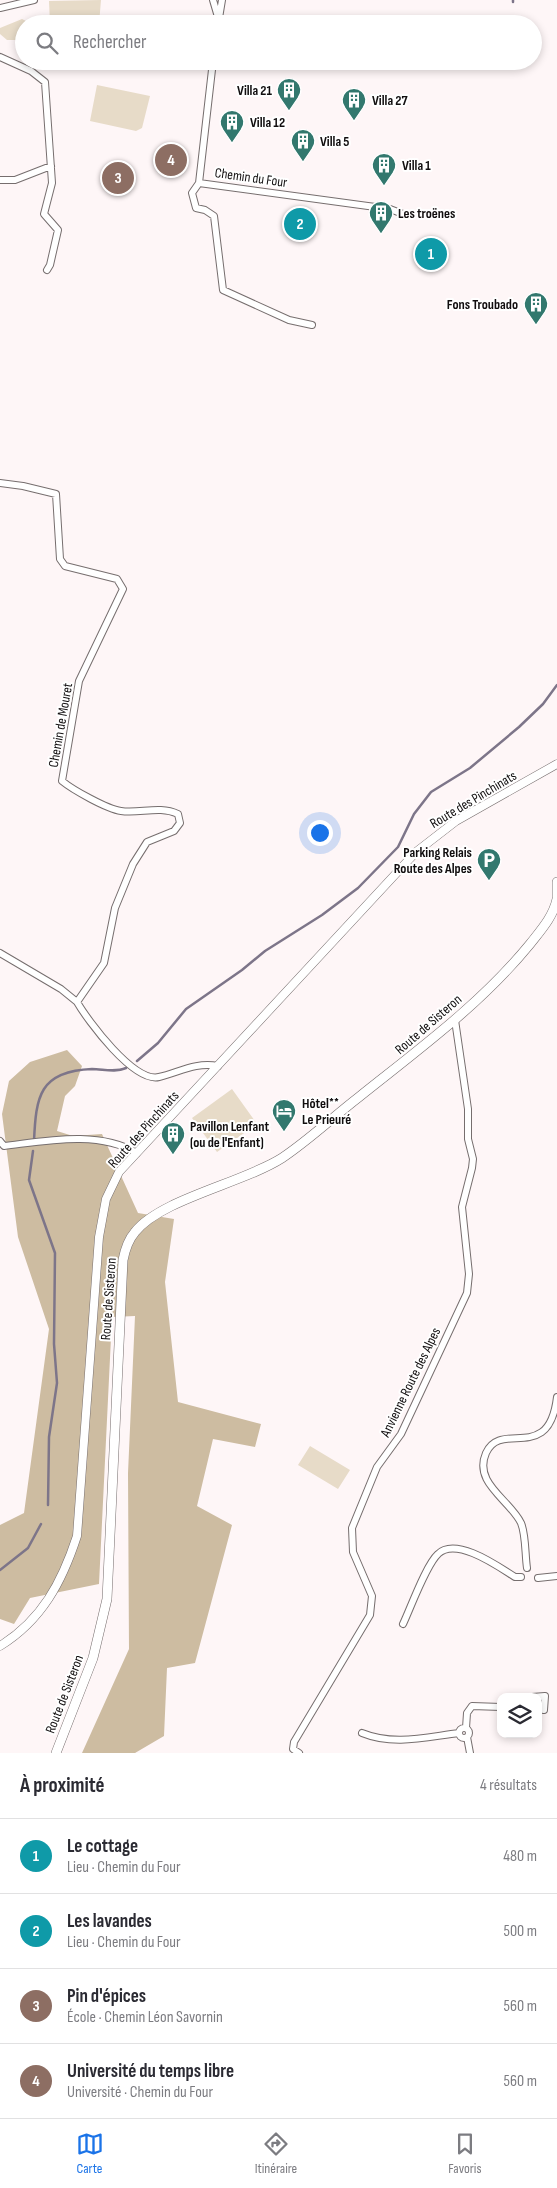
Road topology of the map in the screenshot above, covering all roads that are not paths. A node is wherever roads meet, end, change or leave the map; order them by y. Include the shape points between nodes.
1 (34, 0) edge
2 (213, 0) edge
3 (222, 0) edge
4 (0, 8) edge
5 (217, 15) edge
6 (219, 15) edge
7 (0, 57) edge
8 (15, 64) edge
9 (29, 70) edge
10 (211, 70) edge
11 (51, 166) junction
12 (0, 180) edge
13 (199, 183) junction
14 (403, 214) dead end
15 (47, 270) dead end
16 (312, 325) dead end
17 (0, 483) edge
18 (557, 764) edge
19 (557, 882) edge
20 (557, 898) edge
21 (557, 916) edge
22 (541, 930) junction
23 (0, 953) edge
24 (77, 1002) junction
25 (456, 1020) junction
26 (218, 1066) junction
27 (0, 1141) edge
28 (137, 1153) junction
29 (557, 1396) edge
30 (527, 1568) dead end
31 (557, 1576) edge
32 (521, 1577) dead end
33 (538, 1578) dead end
34 (403, 1624) dead end
35 (0, 1646) edge
36 (542, 1696) edge
37 (497, 1707) edge
38 (542, 1710) edge
39 (466, 1728) junction
40 (362, 1733) dead end
41 (459, 1733) junction
42 (467, 1737) junction
43 (56, 1753) edge
44 (299, 1753) edge
45 (470, 1753) edge

1 - 4 street
2 - 5 street
3 - 6 street
7 - 8 street
9 - 11 street via 45,82
10 - 13 street, Chemin du Four
11 - 12 street via 15,180
11 - 15 street via 52,183 44,214 58,230
13 - 14 street, Chemin du Four via 390,209
13 - 16 street via 192,194 196,208 214,216 223,290 289,320
17 - 24 street, Chemin de Mouret via 56,494 60,559 65,566 117,579 123,589 79,681 62,781 73,790 120,811 168,809 178,814 180,823 174,831 147,842 133,864 115,908 104,963
18 - 26 street, Route des Pinchinats via 456,821 416,852
19 - 20 main road, Route de Sisteron
20 - 22 main road, Route de Sisteron via 553,913
21 - 22 main road, Route de Sisteron
22 - 25 main road, Route de Sisteron via 512,965
23 - 24 street
24 - 26 street via 107,1043 147,1077 158,1077 195,1064
25 - 43 main road, Route de Sisteron via 282,1158 257,1172 160,1212 143,1223 129,1240 123,1260 107,1599 93,1658
25 - 44 street, Anvienne Route des Alpes via 472,1158 462,1208 470,1274 467,1293 401,1434 377,1467 352,1528 351,1542 372,1596 370,1615 294,1742 293,1749
26 - 28 street, Route des Pinchinats
27 - 28 street via 4,1146 80,1138 125,1146
28 - 35 street, Route des Pinchinats via 119,1172 102,1211 77,1536 66,1568 43,1607 20,1634
29 - 30 street via 555,1412 545,1430 536,1436 496,1441 489,1447 482,1467 492,1488 522,1526
31 - 33 street
32 - 34 street via 482,1556 447,1549 438,1554 430,1566
36 - 38 street via 545,1696
37 - 39 street via 472,1706 467,1713
39 - 41 street
39 - 42 street via 470,1733
40 - 41 street via 379,1740 393,1741
41 - 42 street via 463,1738
42 - 45 street

